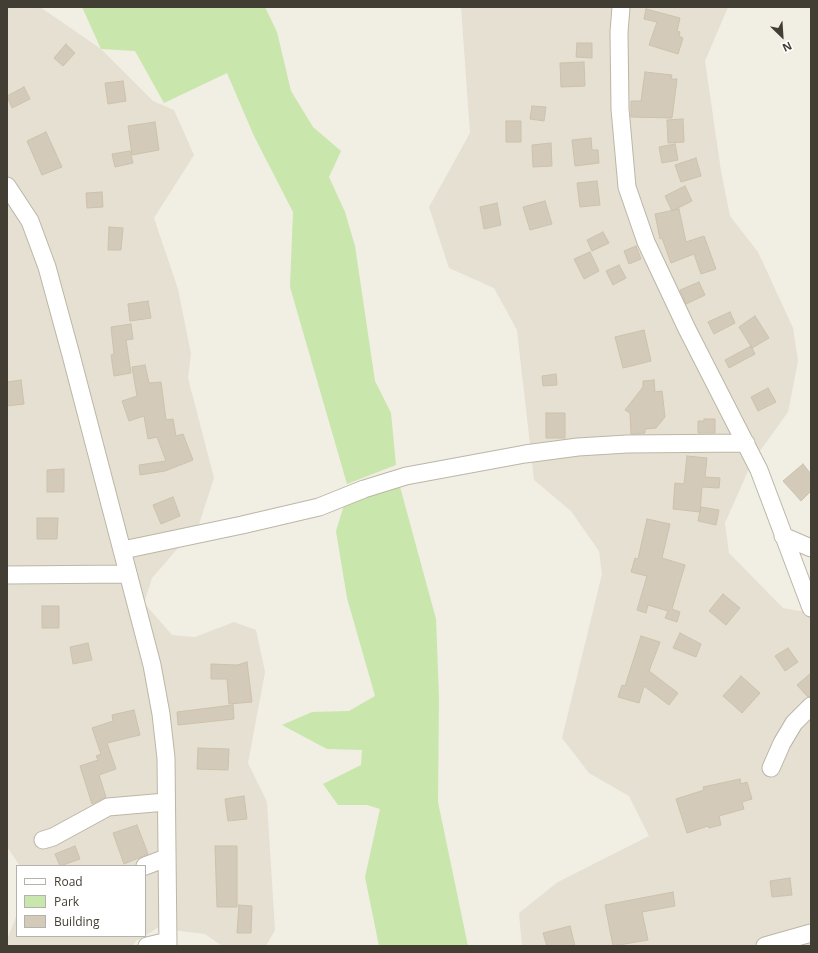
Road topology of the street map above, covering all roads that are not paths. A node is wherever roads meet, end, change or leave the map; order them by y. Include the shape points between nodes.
1 (621, 7) edge
2 (7, 186) edge
3 (746, 443) junction
4 (783, 536) junction
5 (811, 548) edge
6 (122, 550) junction
7 (128, 574) junction
8 (7, 575) edge
9 (811, 608) edge
10 (811, 706) edge
11 (771, 768) dead end
12 (166, 802) junction
13 (43, 840) dead end
14 (166, 858) junction
15 (146, 866) edge
16 (811, 933) edge
17 (168, 944) edge
18 (147, 946) edge
19 (765, 946) edge

1 - 3 street via 620,109 627,187 646,242 683,322
2 - 6 street via 30,221 47,267
3 - 4 street via 772,500
3 - 6 street via 627,444 525,454 406,476 319,507
4 - 5 street
4 - 9 street
6 - 7 street
7 - 8 street
7 - 12 street via 152,665 161,714 166,758
10 - 11 street via 794,723
12 - 13 street via 108,807
12 - 14 street
14 - 15 street
14 - 17 street
16 - 19 street
17 - 18 street

